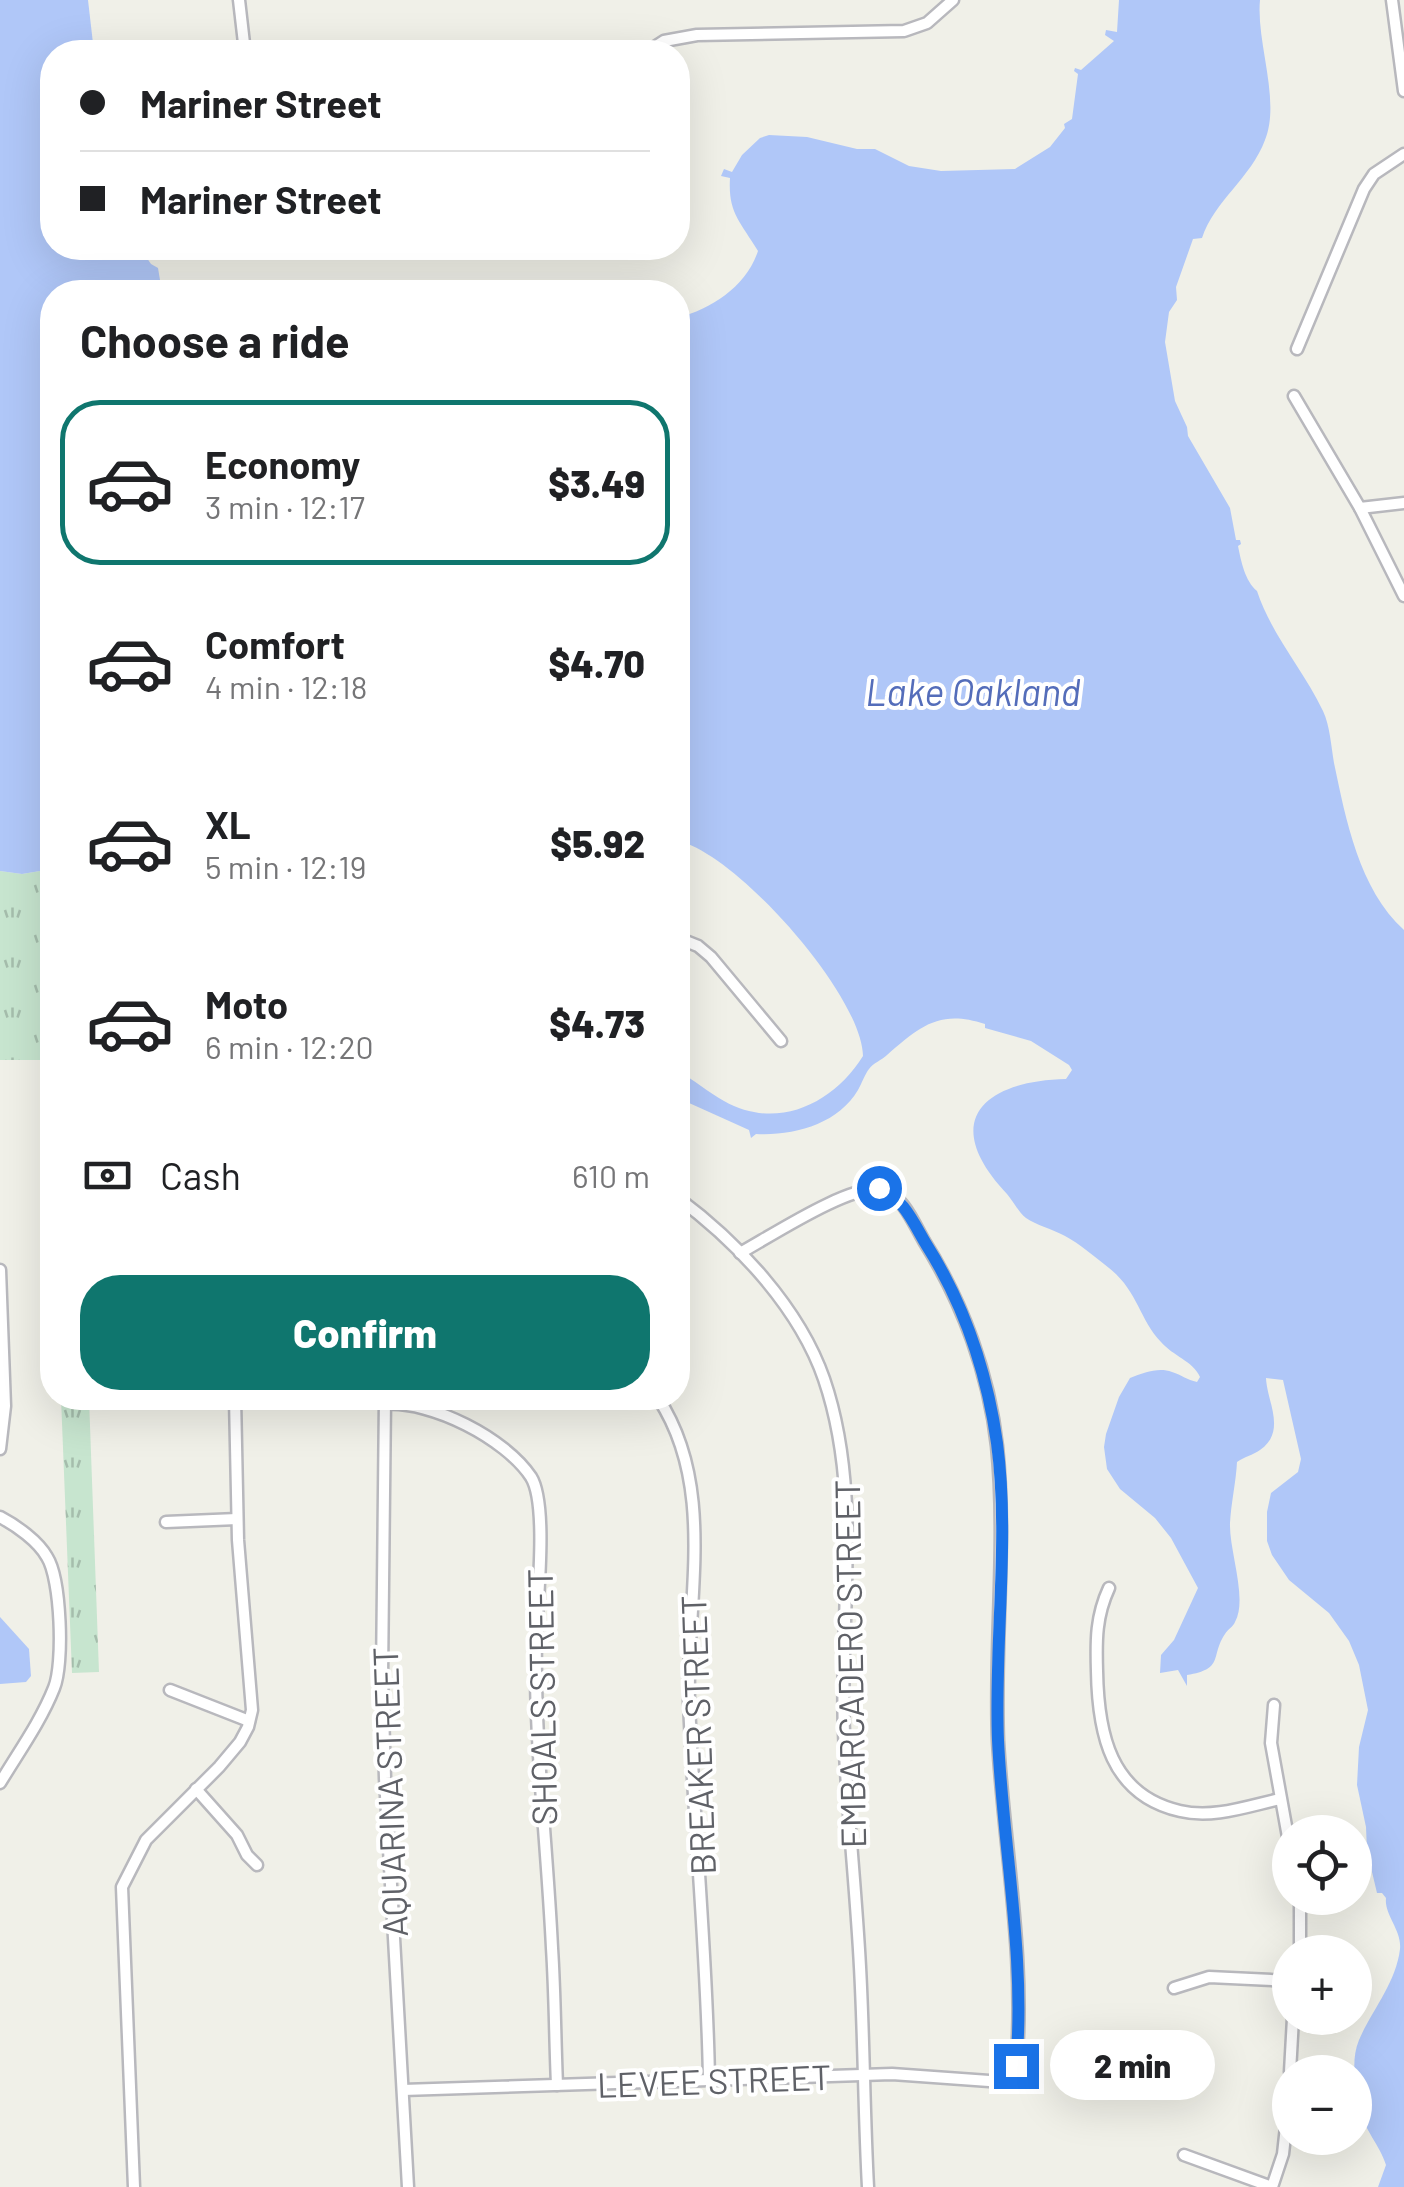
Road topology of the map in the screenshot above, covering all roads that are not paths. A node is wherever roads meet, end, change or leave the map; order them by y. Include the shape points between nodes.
1 (240, 0) edge
2 (953, 0) edge
3 (1392, 0) edge
4 (244, 40) edge
5 (670, 40) edge
6 (1404, 90) edge
7 (1404, 154) edge
8 (1296, 349) dead end
9 (1294, 396) dead end
10 (1404, 503) edge
11 (1360, 508) junction
12 (1404, 596) edge
13 (690, 943) edge
14 (782, 1041) dead end
15 (690, 1209) edge
16 (740, 1253) junction
17 (0, 1270) edge
18 (235, 1410) edge
19 (386, 1410) edge
20 (432, 1410) edge
21 (666, 1410) edge
22 (0, 1450) edge
23 (0, 1517) edge
24 (237, 1519) junction
25 (166, 1522) dead end
26 (1109, 1588) dead end
27 (170, 1690) dead end
28 (1274, 1705) dead end
29 (250, 1722) junction
30 (0, 1783) edge
31 (196, 1789) junction
32 (1280, 1800) junction
33 (1283, 1815) edge
34 (257, 1864) dead end
35 (1272, 1980) edge
36 (1174, 1988) dead end
37 (863, 2076) junction
38 (709, 2080) junction
39 (556, 2085) junction
40 (404, 2090) junction
41 (1184, 2155) dead end
42 (1283, 2155) edge
43 (134, 2187) edge
44 (408, 2187) edge
45 (868, 2187) edge
46 (1272, 2187) edge

1 - 4 street
2 - 5 street via 927,23 904,31
3 - 6 street
7 - 8 street via 1364,189
9 - 11 street
10 - 11 street
11 - 12 street
13 - 14 street via 712,958
15 - 16 street, EMBARCADERO STREET
16 - 37 street, EMBARCADERO STREET via 800,1329 822,1373 846,1474 844,1730
16 - 37 street, LEVEE STREET via 851,1194 879,1188 894,1195 934,1256 972,1334 997,1444 998,1738 1015,1950 1016,2066 1003,2082
17 - 22 street via 6,1406
18 - 24 street
19 - 40 street, AQUARINA STREET via 383,1728
20 - 39 street, SHOALS STREET via 477,1431 515,1460 536,1489 538,1784
21 - 38 street, BREAKER STREET via 693,1492 689,1696
23 - 30 street via 36,1542 50,1562 58,1664 53,1691
24 - 25 street
24 - 29 street
26 - 32 street via 1098,1612 1097,1690 1113,1763 1134,1788 1181,1812
27 - 29 street
28 - 32 street via 1271,1743
29 - 31 street
31 - 34 street
31 - 43 street via 146,1840 122,1887
32 - 33 street
35 - 36 street via 1209,1977
37 - 38 street, LEVEE STREET
37 - 45 street, EMBARCADERO STREET
38 - 39 street, LEVEE STREET
39 - 40 street, LEVEE STREET
40 - 44 street, AQUARINA STREET
41 - 46 street
42 - 46 street

